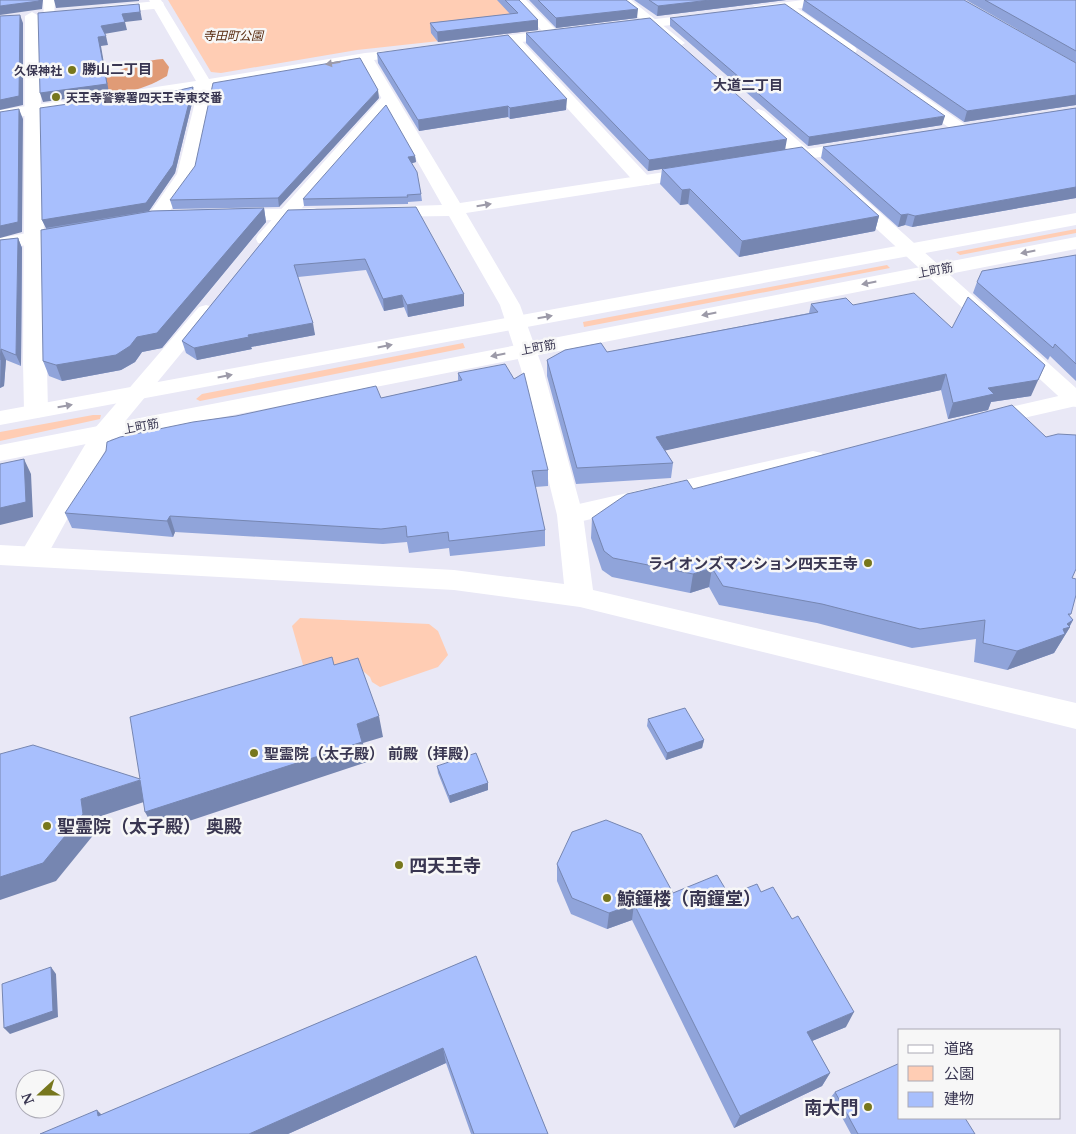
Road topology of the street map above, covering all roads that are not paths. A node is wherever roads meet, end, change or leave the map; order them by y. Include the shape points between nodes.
1 (49, 0) edge
2 (520, 0) edge
3 (623, 0) edge
4 (832, 0) edge
5 (157, 3) edge
6 (788, 6) junction
7 (89, 11) edge
8 (740, 13) edge
9 (720, 15) edge
10 (655, 23) junction
11 (608, 28) edge
12 (581, 31) edge
13 (553, 35) junction
14 (512, 39) junction
15 (472, 44) edge
16 (424, 50) edge
17 (692, 56) edge
18 (859, 56) edge
19 (365, 57) junction
20 (898, 84) edge
21 (206, 86) junction
22 (388, 99) junction
23 (91, 102) edge
24 (744, 102) edge
25 (72, 104) edge
26 (34, 110) junction
27 (0, 115) edge
28 (980, 126) edge
29 (961, 129) junction
30 (942, 132) edge
31 (873, 143) edge
32 (804, 155) junction
33 (757, 162) edge
34 (719, 169) edge
35 (643, 181) junction
36 (453, 210) junction
37 (364, 212) edge
38 (335, 213) edge
39 (285, 214) junction
40 (206, 216) edge
41 (156, 217) junction
42 (176, 217) edge
43 (1076, 219) edge
44 (137, 220) edge
45 (80, 230) edge
46 (32, 238) junction
47 (1076, 243) edge
48 (0, 244) edge
49 (912, 250) junction
50 (255, 252) edge
51 (934, 270) junction
52 (218, 297) edge
53 (517, 322) junction
54 (526, 349) junction
55 (140, 392) junction
56 (1076, 400) edge
57 (36, 411) junction
58 (0, 418) edge
59 (959, 426) edge
60 (103, 433) junction
61 (0, 453) edge
62 (832, 455) edge
63 (570, 514) junction
64 (0, 555) edge
65 (34, 556) junction
66 (580, 596) junction
67 (1076, 716) edge

1 - 26 street via 39,16
2 - 13 street
3 - 10 street
4 - 6 street
5 - 7 street
5 - 21 street
6 - 8 street
6 - 18 street
9 - 10 street
10 - 11 street
10 - 17 street
12 - 13 street
13 - 14 street
14 - 15 street
14 - 35 street
16 - 19 street
19 -> 21 street
19 - 22 street
20 - 29 street
21 - 23 street
21 - 41 street via 186,174
22 - 36 street
22 - 39 street
24 - 32 street
25 - 26 street
26 - 27 street
26 - 46 street
28 - 29 street
29 - 30 street
31 - 32 street
32 - 33 street
32 - 49 street
34 - 35 street
36 -> 35 street
36 - 37 street
36 - 53 street
38 - 39 street
39 - 40 street
39 - 50 street
41 - 42 street
41 - 44 street
43 - 49 street, 上町筋
45 - 46 street
46 - 48 street
46 - 57 street
47 -> 51 street, 上町筋
49 - 51 street
53 -> 49 street, 上町筋
51 -> 54 street, 上町筋
51 - 56 street
52 - 55 street
53 - 54 street
55 -> 53 street, 上町筋
54 -> 60 street, 上町筋
54 - 63 street
57 -> 55 street, 上町筋
55 - 60 street
56 - 59 street
57 - 58 street, 上町筋
60 - 61 street, 上町筋
60 - 65 street
62 - 63 street
63 - 66 street
64 - 65 street
65 - 66 street via 454,580
66 - 67 street

